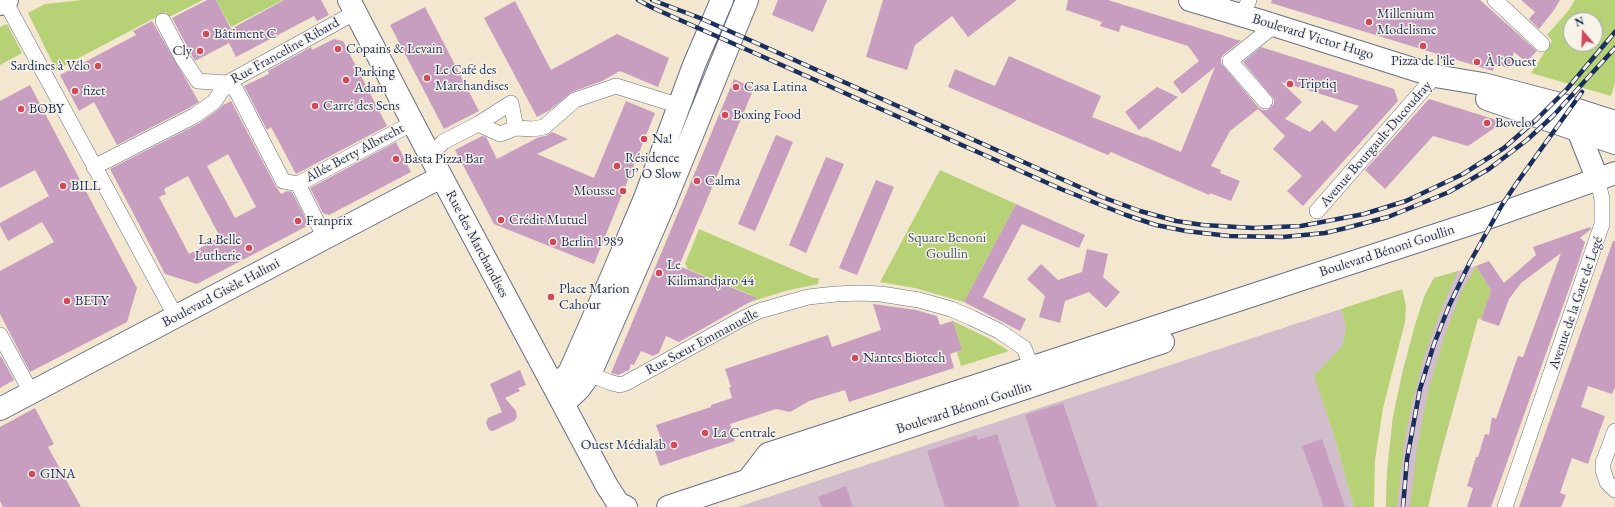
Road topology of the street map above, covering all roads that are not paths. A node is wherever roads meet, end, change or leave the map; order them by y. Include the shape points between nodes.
1 (722, 0) edge
2 (747, 0) edge
3 (1190, 0) edge
4 (1495, 0) edge
5 (4, 2) edge
6 (352, 6) edge
7 (1246, 8) edge
8 (163, 21) dead end
9 (1275, 25) junction
10 (1542, 44) dead end
11 (1435, 76) junction
12 (227, 83) junction
13 (1265, 101) dead end
14 (680, 106) junction
15 (1615, 122) edge
16 (413, 123) junction
17 (478, 124) junction
18 (516, 128) junction
19 (1578, 130) junction
20 (1615, 143) edge
21 (430, 156) junction
22 (94, 167) junction
23 (441, 176) junction
24 (1605, 183) edge
25 (298, 184) junction
26 (1317, 212) dead end
27 (325, 238) junction
28 (633, 252) junction
29 (176, 317) junction
30 (1158, 328) junction
31 (0, 335) edge
32 (1032, 368) junction
33 (590, 374) junction
34 (30, 392) junction
35 (559, 396) junction
36 (0, 408) edge
37 (1615, 431) edge
38 (748, 480) junction
39 (1615, 490) edge
40 (626, 507) edge
41 (668, 507) edge
42 (1505, 507) edge

1 - 14 street via 694,65
2 - 28 street
3 - 7 street, Boulevard Victor Hugo
4 - 10 street
5 - 22 street
6 - 12 street, Rue Franceline Ribard
6 - 16 street, Rue des Marchandises
7 - 9 street, Boulevard Victor Hugo
8 - 12 street via 198,81
9 - 11 street, Boulevard Victor Hugo
9 - 13 street via 1230,62
11 - 15 street, Boulevard Victor Hugo via 1483,84
11 - 19 street, Boulevard Victor Hugo via 1458,88
11 - 26 street, Avenue Bourgault-Ducoudray
12 - 22 street, Rue Franceline Ribard via 214,102 194,116
12 - 25 street via 236,90 283,180
14 - 18 street via 616,86 575,100 544,127
14 - 28 street via 645,198
16 - 21 street, Rue des Marchandises
16 - 25 street, Allée Berty Albrecht
17 - 18 street via 500,134
17 - 18 street via 511,103
17 - 21 street via 443,142
19 - 20 street, Boulevard Victor Hugo
19 - 24 street
21 - 23 street, Rue des Marchandises
22 - 29 street
23 - 27 street, Boulevard Gisèle Halimi
23 - 35 street, Rue des Marchandises
24 - 30 street, Boulevard Bénoni Goullin via 1494,216
24 - 42 street, Avenue de la Gare de Legé via 1602,224
25 - 27 street
27 - 29 street, Boulevard Gisèle Halimi
28 - 33 street
28 - 35 street
29 - 34 street, Boulevard Gisèle Halimi
30 - 32 street, Boulevard Bénoni Goullin
30 - 38 street, Boulevard Bénoni Goullin
31 - 34 street
32 - 33 street, Rue Sœur Emmanuelle via 1024,348 999,331 972,318 919,300 860,293 808,297 759,311 620,385
32 - 38 street, Boulevard Bénoni Goullin via 768,454
33 - 35 street via 579,389
34 - 36 street, Boulevard Gisèle Halimi
35 - 40 street, Rue des Marchandises via 607,486 618,503
37 - 39 street via 1603,463 1607,482
38 - 41 street, Boulevard Bénoni Goullin

